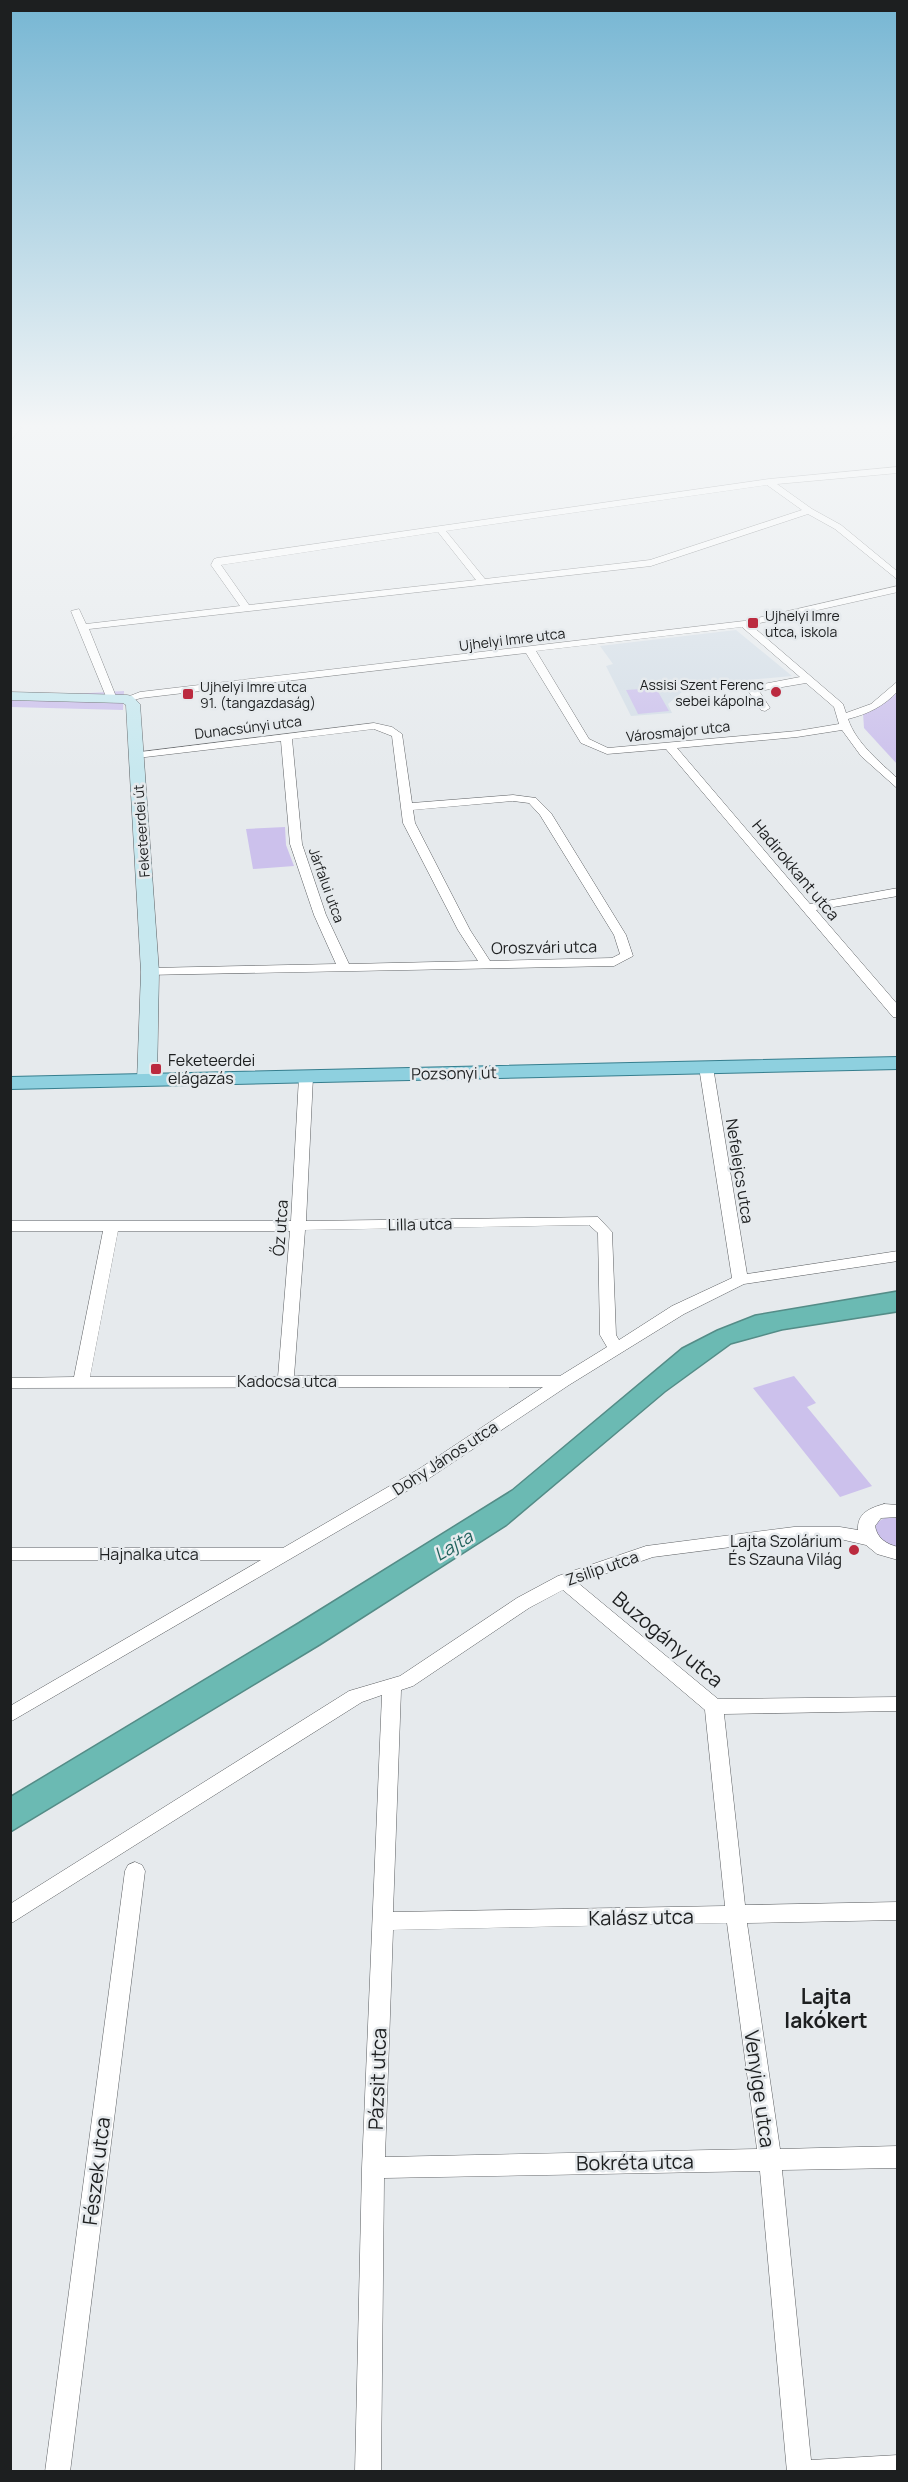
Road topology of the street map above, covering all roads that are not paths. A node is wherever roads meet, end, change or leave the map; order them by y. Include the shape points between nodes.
1 (344, 543) edge
2 (451, 543) edge
3 (712, 543) edge
4 (857, 543) edge
5 (897, 577) edge
6 (483, 582) junction
7 (897, 589) edge
8 (248, 609) junction
9 (76, 611) dead end
10 (744, 624) junction
11 (84, 627) junction
12 (530, 650) junction
13 (808, 679) junction
14 (897, 684) edge
15 (10, 696) edge
16 (120, 699) junction
17 (765, 708) dead end
18 (844, 722) junction
19 (286, 738) junction
20 (670, 747) junction
21 (137, 755) junction
22 (897, 786) edge
23 (407, 807) junction
24 (897, 892) edge
25 (807, 908) junction
26 (486, 964) junction
27 (344, 967) junction
28 (150, 972) junction
29 (897, 1014) edge
30 (897, 1062) edge
31 (706, 1067) junction
32 (306, 1077) junction
33 (147, 1081) junction
34 (10, 1083) edge
35 (10, 1226) edge
36 (298, 1226) junction
37 (111, 1227) junction
38 (897, 1256) edge
39 (740, 1280) junction
40 (616, 1349) junction
41 (286, 1381) junction
42 (563, 1381) junction
43 (10, 1383) edge
44 (81, 1383) junction
45 (894, 1507) edge
46 (867, 1531) junction
47 (10, 1554) edge
48 (288, 1554) junction
49 (894, 1554) edge
50 (564, 1581) junction
51 (392, 1687) junction
52 (897, 1704) edge
53 (714, 1707) junction
54 (10, 1716) edge
55 (135, 1871) dead end
56 (897, 1911) edge
57 (10, 1915) edge
58 (736, 1915) junction
59 (384, 1921) junction
60 (897, 2157) edge
61 (770, 2159) junction
62 (373, 2168) junction
63 (897, 2468) edge
64 (57, 2472) edge
65 (368, 2472) edge
66 (800, 2472) edge
67 (812, 2472) edge

1 - 8 street via 217,561 216,565
2 - 6 street
3 - 6 street via 651,563
4 - 5 street
6 - 8 street
7 - 10 street, Ujhelyi Imre utca
8 - 11 street
9 - 11 street
10 - 12 street, Ujhelyi Imre utca
10 - 13 street
11 - 16 street
12 - 16 street, Ujhelyi Imre utca
12 - 20 street, Városmajor utca via 585,741 607,751
13 - 17 street via 752,689
13 - 18 street via 839,706
14 - 18 street, Városmajor utca via 880,704
15 - 16 main road
16 - 21 main road, Feketeerdei út via 133,704
18 - 20 street, Városmajor utca via 797,734
18 - 22 street via 865,754
19 - 21 street, Dunacsúnyi utca
19 - 23 street, Dunacsúnyi utca via 374,726 397,734
19 - 27 street, Járfalui utca via 296,844 320,915
20 - 25 street, Hadirokkant utca
21 - 28 main road, Feketeerdei út
23 - 26 street, Dunacsúnyi utca via 409,822 428,862
23 - 26 street, Oroszvári utca via 513,798 532,800 545,813 627,950 627,956 614,962
24 - 25 street
25 - 29 street, Hadirokkant utca
26 - 27 street, Oroszvári utca
27 - 28 street, Oroszvári utca
28 - 33 main road, Feketeerdei út
30 - 31 main road, Pozsonyi út
31 - 32 main road, Pozsonyi út
31 - 39 street, Nefelejcs utca
32 - 33 main road, Pozsonyi út
32 - 36 street, Őz utca
33 - 34 main road, Pozsonyi út
35 - 37 street, Lilla utca
36 - 37 street, Lilla utca
36 - 40 street, Lilla utca via 594,1220 605,1232 608,1335
36 - 41 street, Őz utca
37 - 44 street
38 - 39 street, Dohy János utca
39 - 40 street, Dohy János utca via 678,1310
40 - 42 street, Dohy János utca
41 - 42 street, Kadocsa utca
41 - 44 street, Kadocsa utca
42 - 48 street, Dohy János utca via 425,1473
43 - 44 street, Kadocsa utca
45 - 46 street via 872,1516
46 - 49 street
46 - 50 street, Zsilip utca via 794,1533 652,1551
47 - 48 street, Hajnalka utca
48 - 54 street, Dohy János utca
50 - 51 street, Zsilip utca
50 - 53 street, Buzogány utca
51 - 57 street, Zsilip utca via 356,1696
51 - 59 street, Pázsit utca
52 - 53 street, Buzogány utca
53 - 58 street, Venyige utca
55 - 64 street, Fészek utca
56 - 58 street, Kalász utca
58 - 59 street, Kalász utca
58 - 61 street, Venyige utca
59 - 62 street, Pázsit utca
60 - 61 street, Bokréta utca
61 - 62 street, Bokréta utca
61 - 66 street, Venyige utca
62 - 65 street, Pázsit utca
63 - 67 street

